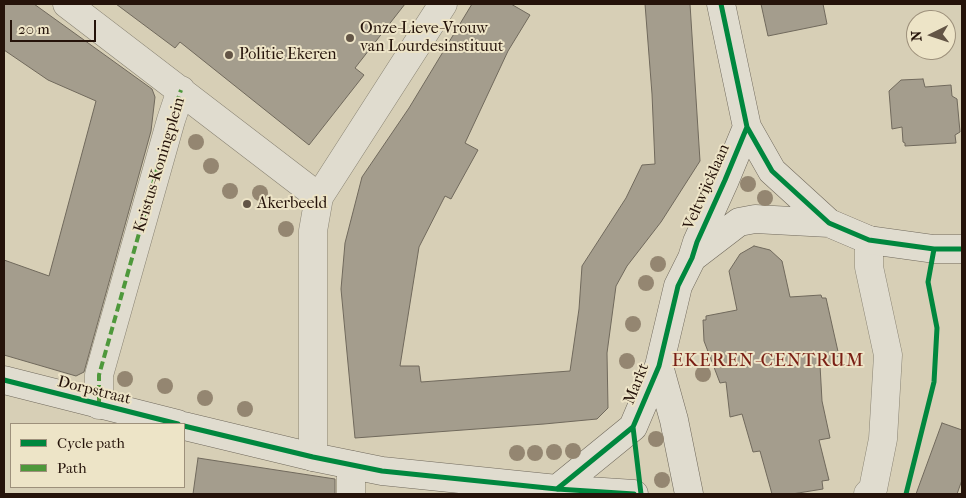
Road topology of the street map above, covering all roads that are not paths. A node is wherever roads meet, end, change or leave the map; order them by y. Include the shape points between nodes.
1 (68, 4) edge
2 (443, 4) edge
3 (721, 4) edge
4 (181, 90) junction
5 (747, 126) junction
6 (319, 197) junction
7 (829, 223) junction
8 (870, 240) junction
9 (962, 249) edge
10 (692, 258) junction
11 (659, 366) junction
12 (4, 380) edge
13 (99, 405) junction
14 (174, 423) edge
15 (185, 426) edge
16 (313, 457) junction
17 (351, 465) junction
18 (558, 489) junction
19 (351, 494) edge
20 (634, 494) edge
21 (689, 494) edge
22 (868, 494) edge

1 - 4 street
2 - 6 street
3 - 5 street, Veltwijcklaan
4 - 6 street, Kristus-Koningplein
4 - 13 street, Kristus-Koningplein via 99,375
5 - 7 street, Veltwijcklaan via 772,171
5 - 10 street, Veltwijcklaan
6 - 16 street via 314,230
7 - 8 street
7 - 10 street, Markt via 755,219 739,222
8 - 9 street via 934,249
8 - 22 street via 869,267 888,355 883,439 873,489
10 - 11 street, Markt via 678,286
11 - 18 street, Markt via 634,427
11 - 21 street, Markt
12 - 13 street, Dorpstraat
13 - 14 street, Dorpstraat
15 - 16 street
16 - 17 street
17 - 18 street
17 - 19 street
18 - 20 street

